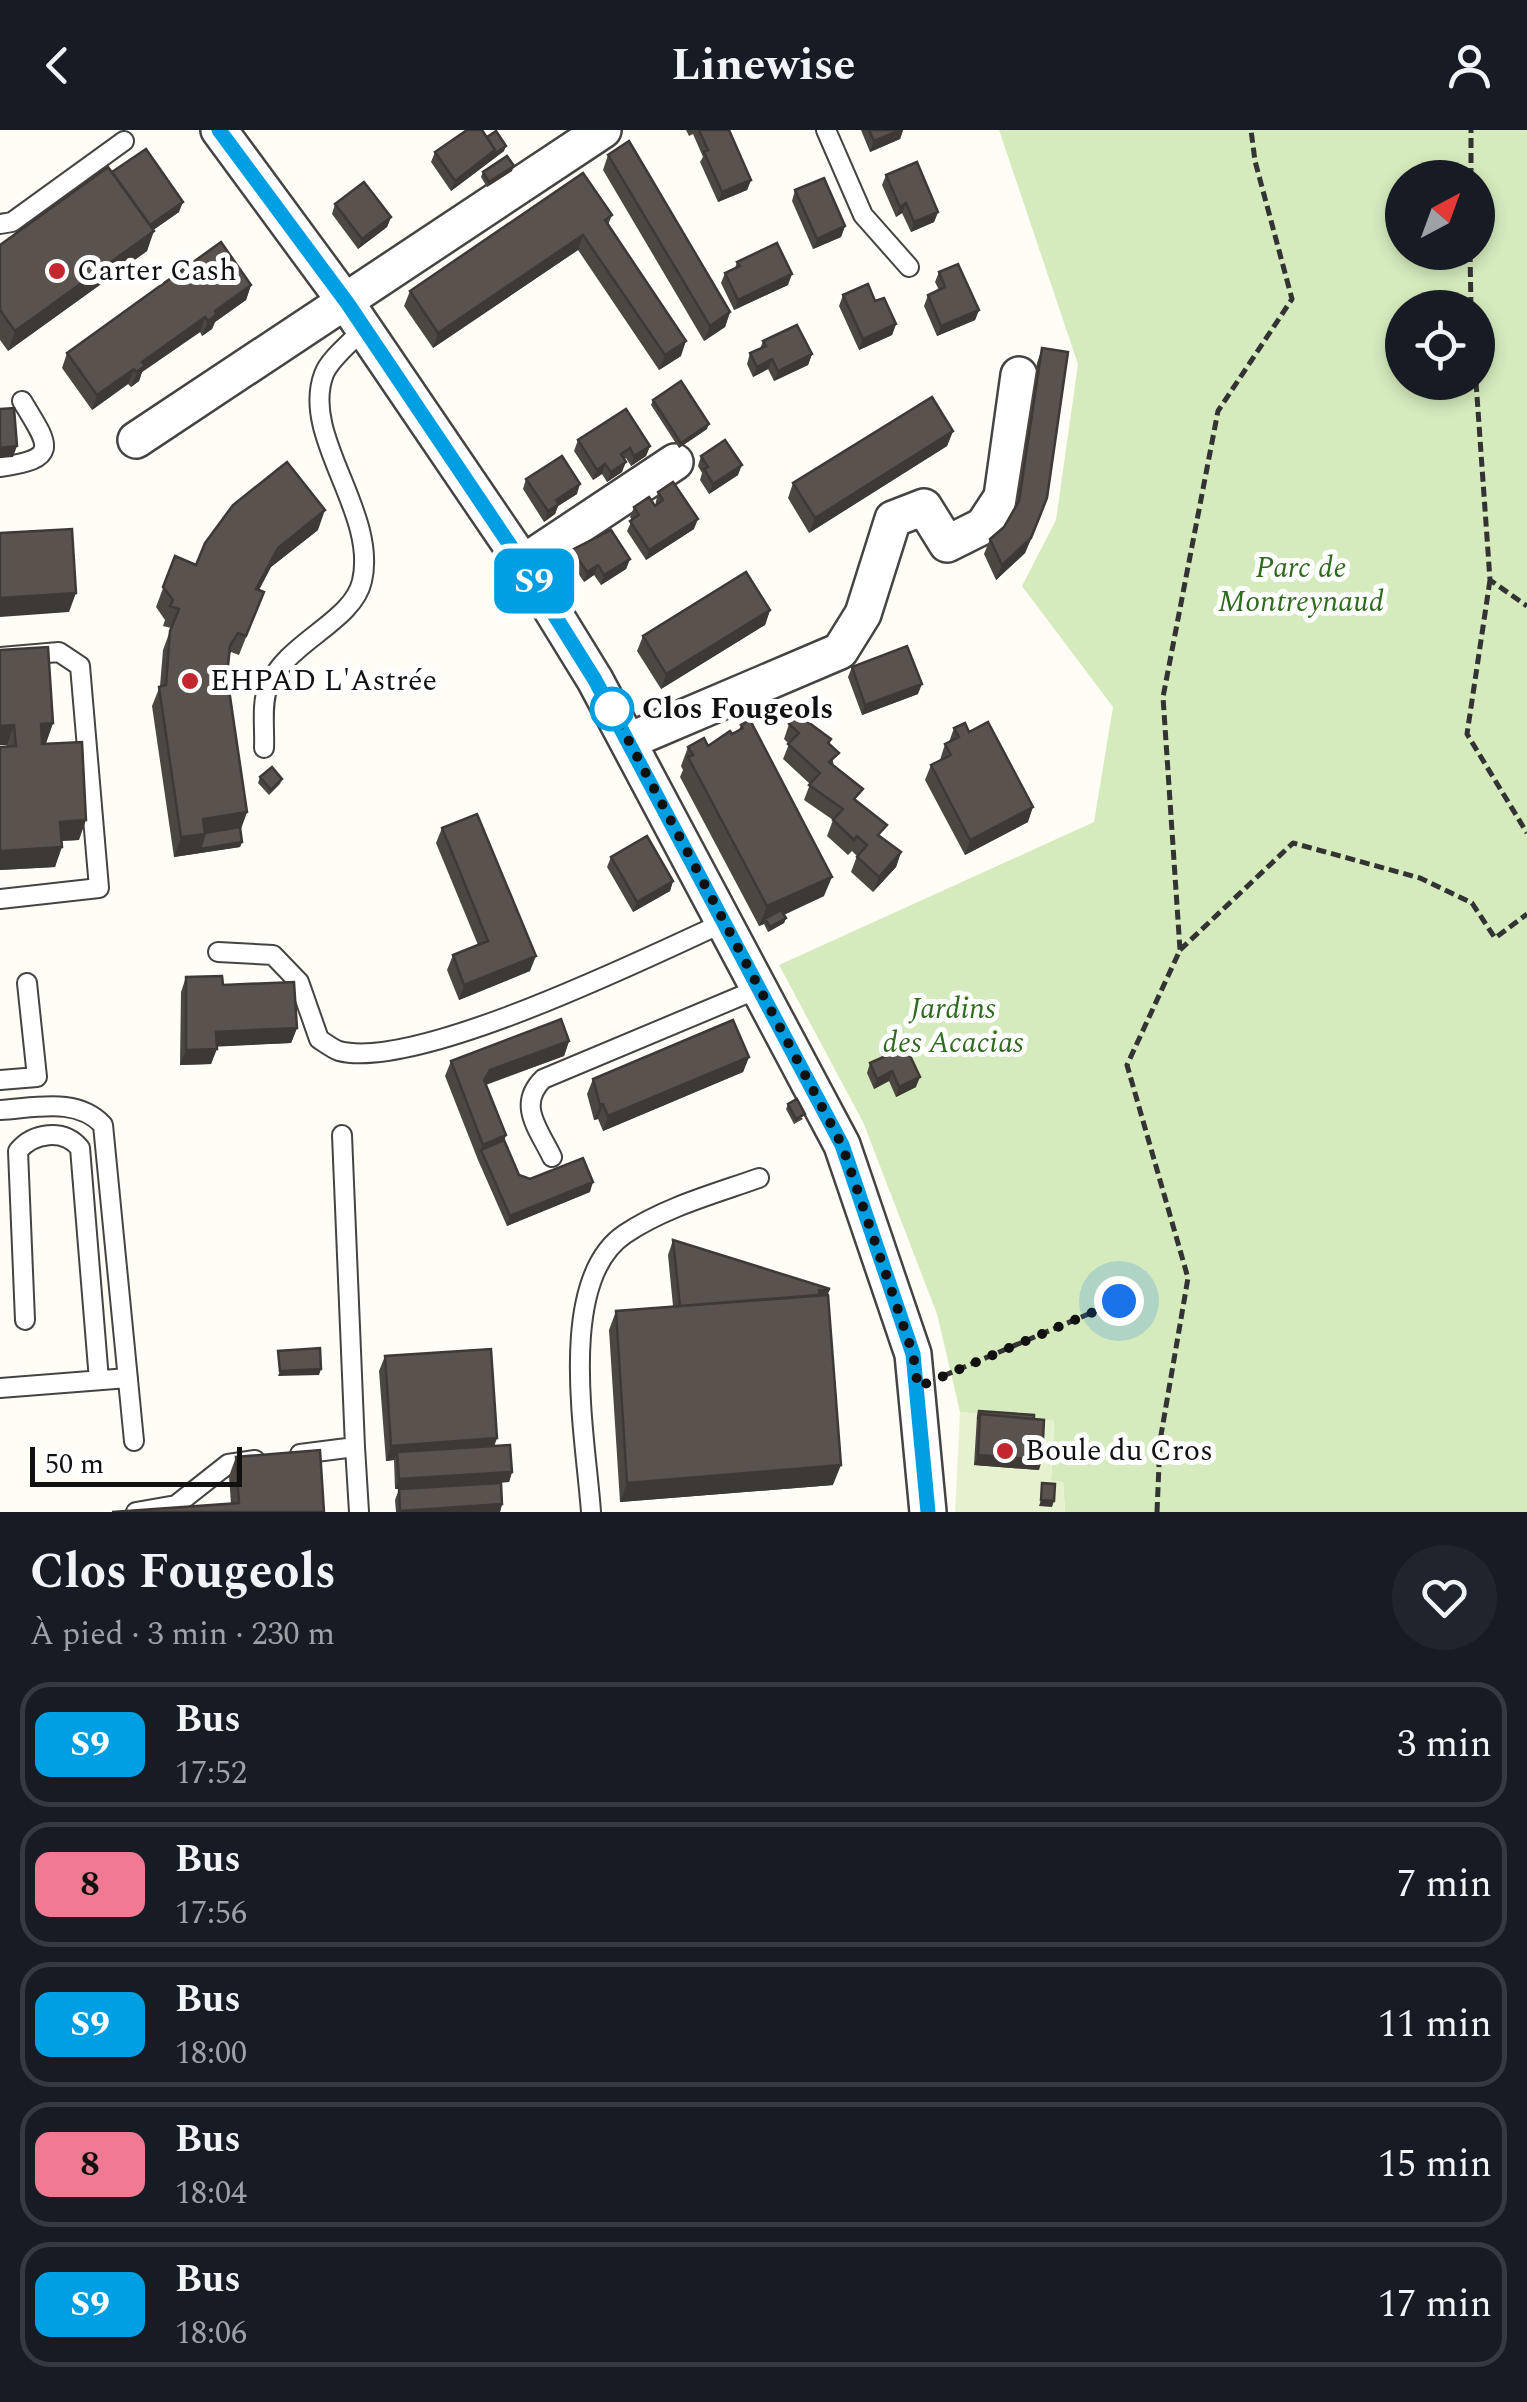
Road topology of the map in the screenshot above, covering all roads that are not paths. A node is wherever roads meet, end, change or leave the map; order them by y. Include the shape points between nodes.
1 (219, 130) edge
2 (603, 130) edge
3 (826, 130) edge
4 (124, 142) dead end
5 (0, 224) edge
6 (909, 268) dead end
7 (356, 316) junction
8 (1019, 376) dead end
9 (22, 401) dead end
10 (136, 440) dead end
11 (675, 462) dead end
12 (0, 467) edge
13 (522, 563) junction
14 (0, 657) edge
15 (630, 740) junction
16 (264, 748) dead end
17 (0, 899) edge
18 (725, 922) junction
19 (218, 952) dead end
20 (27, 983) dead end
21 (760, 988) junction
22 (0, 1080) edge
23 (0, 1110) edge
24 (342, 1135) dead end
25 (552, 1157) dead end
26 (759, 1178) dead end
27 (25, 1320) dead end
28 (128, 1378) junction
29 (99, 1380) junction
30 (0, 1388) edge
31 (134, 1441) dead end
32 (355, 1447) junction
33 (136, 1512) edge
34 (360, 1512) edge
35 (590, 1512) edge
36 (928, 1512) edge

1 - 7 street
2 - 7 street
3 - 6 lane via 863,215
4 - 5 lane
7 - 10 street
7 - 13 street
7 - 16 lane via 324,372 320,413 364,550 362,584 341,612 282,660 266,691
8 - 15 street via 1002,497 983,526 947,544 924,506 893,519 863,614 840,651
9 - 12 lane via 47,440 46,450 35,462
11 - 13 street
13 - 15 street
14 - 17 lane via 59,652 80,666 98,888
15 - 18 street
18 - 19 lane via 548,1002 386,1051 339,1051 319,1040 299,982 273,955
18 - 21 street
20 - 22 lane via 36,1077
21 - 25 lane via 542,1080 528,1094 527,1106
21 - 36 street via 842,1145 913,1354
23 - 28 lane via 88,1110 103,1126
24 - 32 lane
26 - 35 lane via 621,1236 594,1271 579,1332
27 - 29 lane via 18,1151 35,1136 60,1136 80,1148
28 - 29 lane
28 - 31 lane
29 - 30 lane
32 - 33 lane via 228,1464 176,1505
32 - 34 lane

